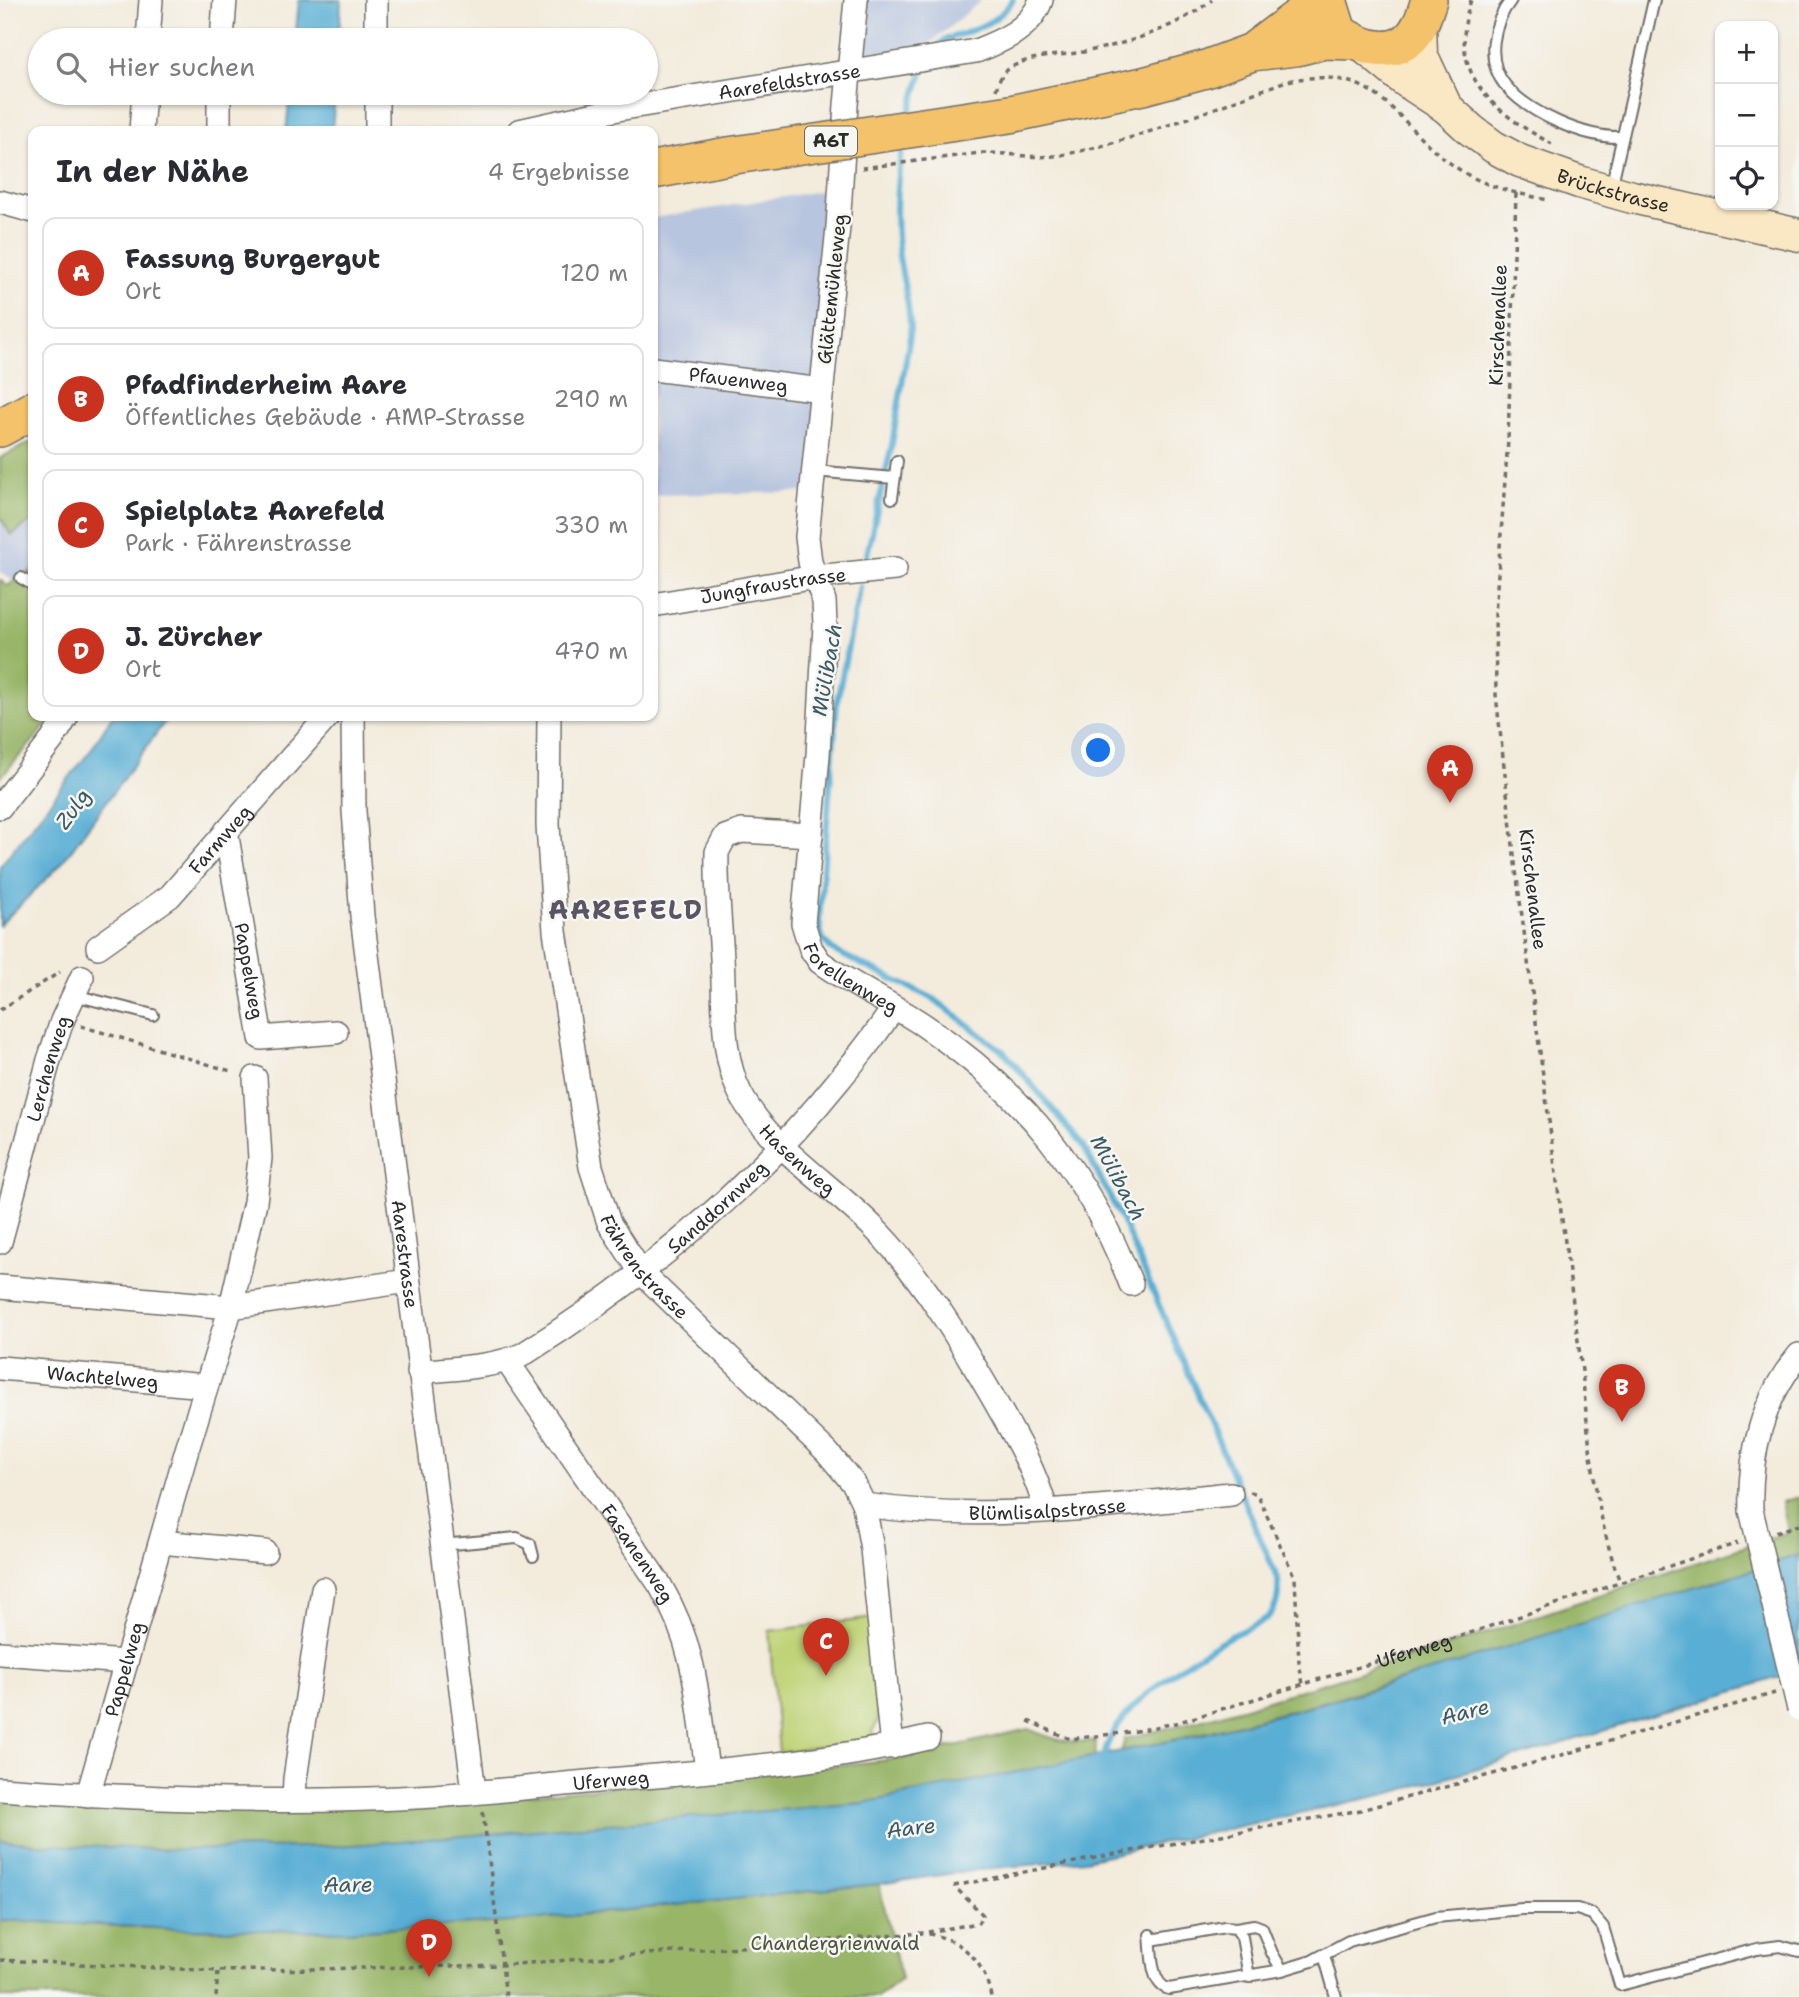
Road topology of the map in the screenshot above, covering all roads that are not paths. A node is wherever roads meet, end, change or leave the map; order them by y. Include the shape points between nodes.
1 (150, 0) edge
2 (225, 0) edge
3 (376, 0) edge
4 (856, 0) edge
5 (1041, 0) edge
6 (1321, 0) edge
7 (1329, 0) edge
8 (1511, 0) edge
9 (1654, 0) edge
10 (1424, 9) edge
11 (149, 28) edge
12 (223, 28) edge
13 (376, 28) edge
14 (1358, 44) junction
15 (1252, 52) junction
16 (849, 73) junction
17 (658, 102) edge
18 (143, 105) edge
19 (219, 105) edge
20 (377, 105) edge
21 (638, 105) edge
22 (1446, 107) junction
23 (141, 126) edge
24 (219, 126) edge
25 (377, 126) edge
26 (541, 126) edge
27 (1621, 137) junction
28 (658, 169) edge
29 (1610, 191) junction
30 (0, 202) edge
31 (28, 210) edge
32 (1799, 235) edge
33 (658, 370) edge
34 (822, 390) junction
35 (28, 413) edge
36 (0, 428) edge
37 (897, 461) dead end
38 (814, 471) junction
39 (888, 478) junction
40 (892, 498) dead end
41 (895, 569) dead end
42 (815, 577) junction
43 (21, 578) dead end
44 (28, 582) edge
45 (658, 604) edge
46 (64, 721) edge
47 (324, 721) edge
48 (353, 721) edge
49 (549, 721) edge
50 (0, 807) edge
51 (226, 831) junction
52 (811, 835) junction
53 (99, 947) dead end
54 (72, 981) joint
55 (893, 1008) junction
56 (153, 1015) dead end
57 (336, 1032) dead end
58 (255, 1078) road end
59 (782, 1147) junction
60 (0, 1242) edge
61 (641, 1272) junction
62 (408, 1282) junction
63 (1131, 1284) dead end
64 (0, 1287) edge
65 (231, 1307) junction
66 (1799, 1355) edge
67 (507, 1361) junction
68 (0, 1368) edge
69 (419, 1371) junction
70 (206, 1386) junction
71 (1240, 1493) road end
72 (864, 1505) junction
73 (1046, 1510) junction
74 (161, 1542) junction
75 (442, 1545) junction
76 (265, 1552) dead end
77 (533, 1556) dead end
78 (323, 1588) dead end
79 (0, 1653) edge
80 (126, 1662) junction
81 (1799, 1709) edge
82 (928, 1738) dead end
83 (891, 1746) junction
84 (707, 1771) junction
85 (0, 1789) edge
86 (88, 1795) junction
87 (478, 1796) junction
88 (294, 1800) junction
89 (1236, 1928) junction
90 (1799, 1951) edge
91 (1324, 1955) junction
92 (1282, 1970) junction
93 (1250, 1977) junction
94 (1336, 1997) edge

1 - 11 street
2 - 12 street
3 - 13 street
4 - 16 street, Glättemühleweg
5 - 16 street, Aarefeldstrasse via 1023,27 1001,42 976,51
6 - 15 highway, A6T
7 - 14 main road via 1339,32
8 - 27 lane via 1500,14 1494,36 1495,66 1505,85 1559,122 1605,138
9 - 27 lane
10 - 14 main road via 1410,39 1396,47 1383,50
10 - 22 main road, Brückstrasse via 1421,54
14 - 15 highway, A6T via 1324,40
14 - 22 main road, Brückstrasse
15 - 28 highway, A6T, bridge via 1143,86 1002,118
16 - 17 street, Aarefeldstrasse
16 - 34 street, Glättemühleweg
18 - 23 street
19 - 24 street
20 - 25 street
21 - 26 street, Aarefeldstrasse
22 - 29 main road, Brückstrasse via 1478,136 1520,161
27 - 29 lane
29 - 32 main road, Brückstrasse
30 - 31 street
33 - 34 street, Pfauenweg
34 - 38 street, Glättemühleweg
35 - 36 highway
37 - 39 lane
38 - 39 lane
38 - 42 street, Glättemühleweg via 807,537
39 - 40 lane
41 - 42 street, Jungfraustrasse
42 - 45 street, Jungfraustrasse
42 - 52 street, Forellenweg via 824,601 825,625
43 - 44 lane
46 - 50 street
47 - 51 street, Farmweg
48 - 62 street, Aarestrasse via 362,916
49 - 61 street, Fährenstrasse via 548,825 555,931 591,1167 609,1223
51 - 53 street, Farmweg via 170,896
51 - 57 street, Pappelweg via 261,1038
52 - 55 street, Forellenweg via 803,923 811,949 820,962
52 - 59 street, Hasenweg via 742,831 725,837 717,852 729,1061 749,1108
54 - 56 lane
54 - 60 street, Lerchenweg
55 - 59 street, Sanddornweg
55 - 63 street, Forellenweg via 950,1043 1040,1127 1099,1210
58 - 65 street, Pappelweg via 260,1158 256,1202
59 - 61 street, Sanddornweg
59 - 73 street, Hasenweg via 874,1228 931,1296 1033,1468
61 - 67 street, Sanddornweg via 536,1346
61 - 72 street, Fährenstrasse via 827,1452 854,1484
62 - 65 street
62 - 69 street, Aarestrasse
64 - 65 street
65 - 70 street, Pappelweg
66 - 81 street, bridge via 1763,1418 1750,1478 1751,1510
67 - 69 street, Sanddornweg
67 - 84 street, Fasanenweg via 680,1622 694,1672
68 - 70 street, Wachtelweg
69 - 75 street, Aarestrasse
70 - 74 street, Pappelweg
71 - 73 street, Blümlisalpstrasse
72 - 73 street, Blümlisalpstrasse via 956,1514
72 - 83 street, Fährenstrasse
74 - 76 street
74 - 80 street, Pappelweg
75 - 77 lane via 517,1538 530,1544
75 - 87 street, Aarestrasse
78 - 88 street
79 - 80 street
80 - 86 street, Pappelweg
82 - 83 street, Uferweg
83 - 84 street, Uferweg via 838,1757
84 - 87 street, Uferweg
85 - 86 street, Uferweg
86 - 88 street, Uferweg
87 - 88 street, Uferweg
89 - 92 lane via 1262,1928
89 - 93 lane
89 - 93 lane via 1150,1938 1157,1982 1163,1988 1177,1988
90 - 91 lane via 1780,1946 1758,1949 1620,1985 1603,1927 1592,1914 1577,1909 1522,1909 1436,1917 1349,1941
91 - 92 lane
91 - 94 lane
92 - 93 lane

